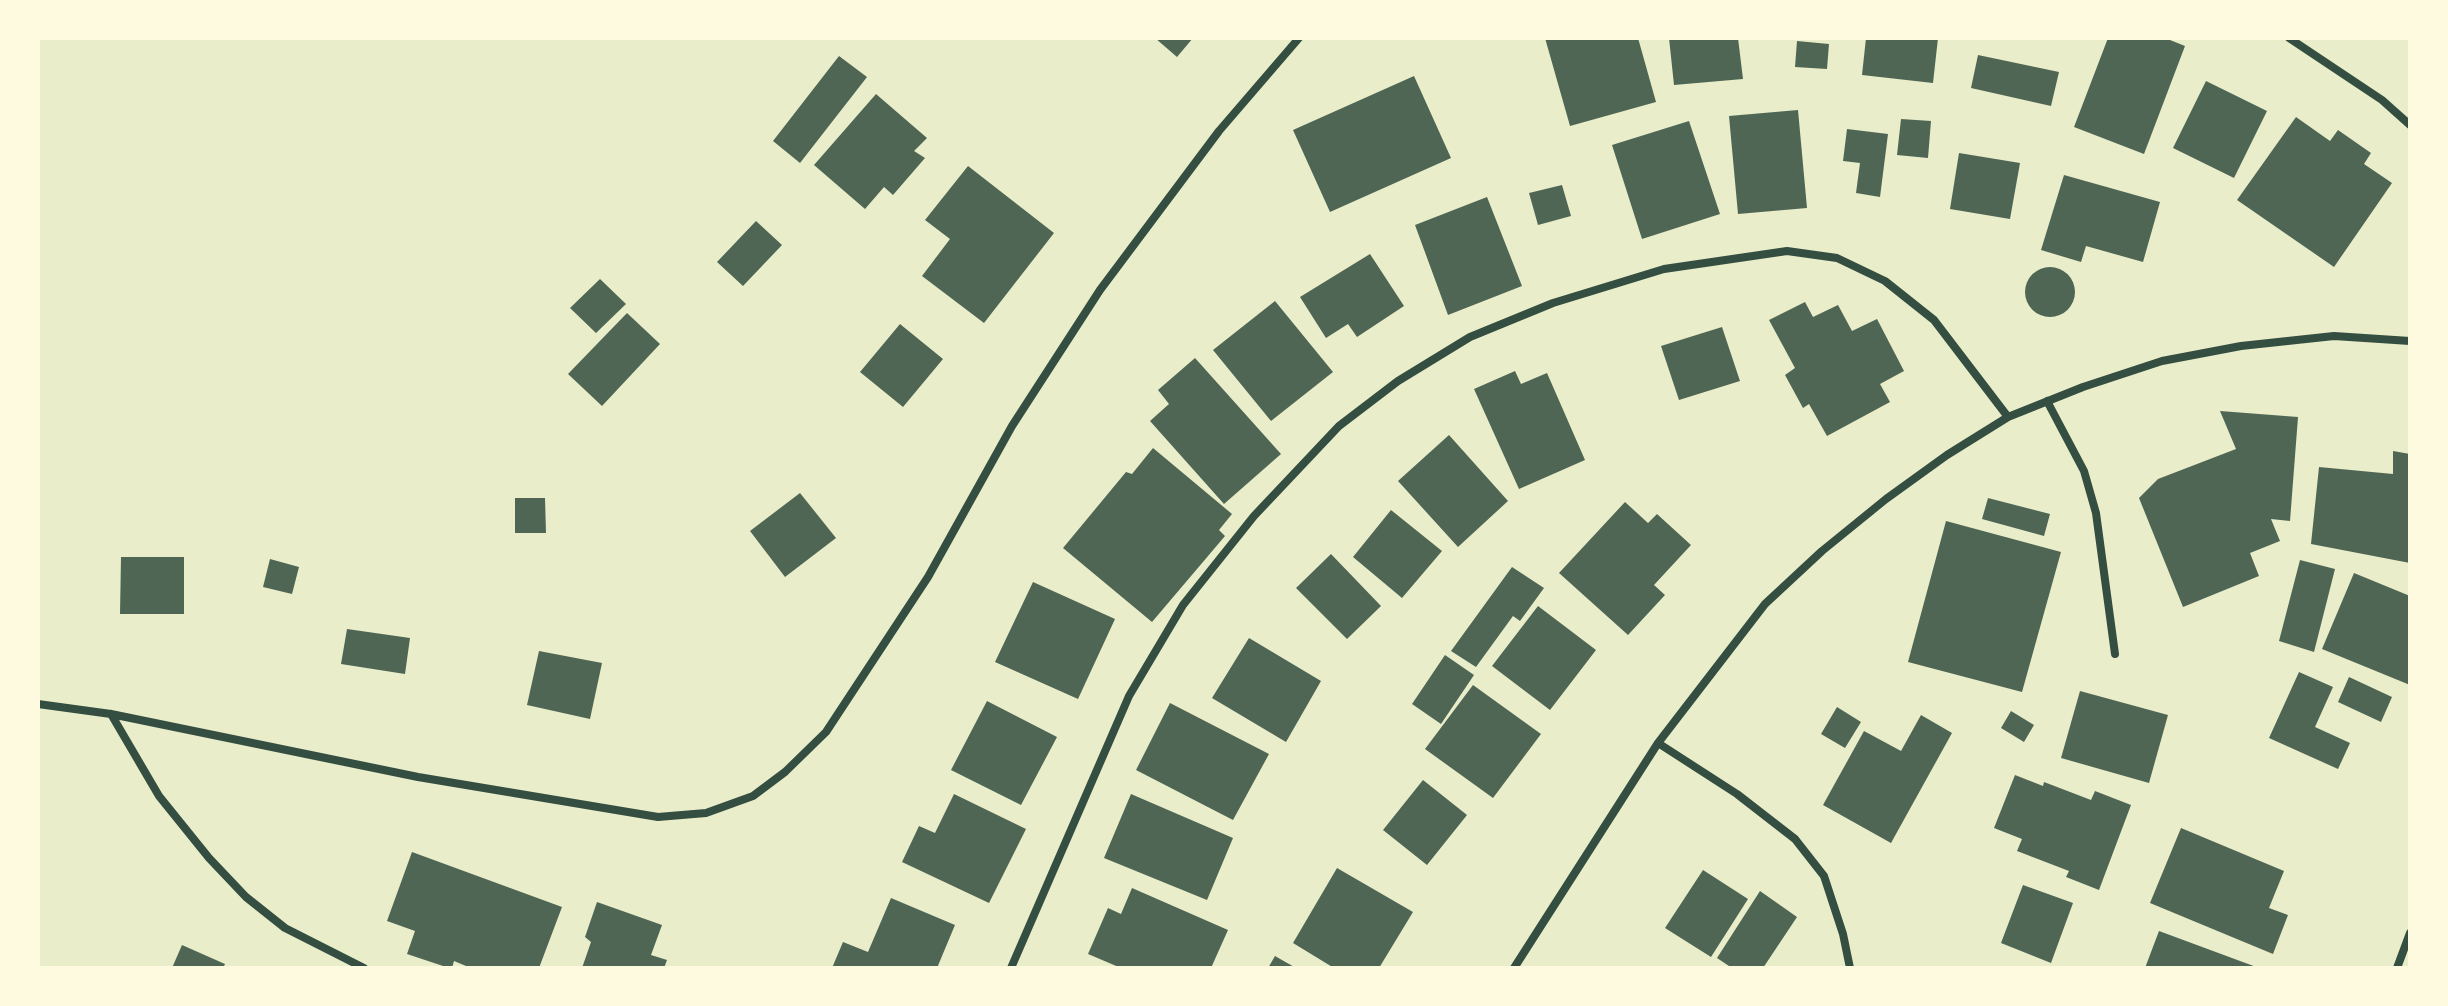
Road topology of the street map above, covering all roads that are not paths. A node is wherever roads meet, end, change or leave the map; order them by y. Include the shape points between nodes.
1 (1299, 38) edge
2 (2289, 38) edge
3 (2410, 125) edge
4 (2410, 341) edge
5 (2047, 401) junction
6 (2008, 417) junction
7 (2115, 654) dead end
8 (38, 704) edge
9 (111, 714) junction
10 (1658, 743) junction
11 (2410, 933) edge
12 (364, 968) edge
13 (1011, 968) edge
14 (1514, 968) edge
15 (1850, 968) edge
16 (2397, 968) edge

1 - 9 street via 1219,131 1100,290 1012,426 928,577 826,732 753,796 706,813 658,817 418,777
2 - 3 street
4 - 5 street via 2334,336 2241,346 2162,361
5 - 6 street
5 - 7 street via 2084,471 2096,513
6 - 10 street via 1886,499 1765,604
6 - 13 street via 1934,320 1885,281 1837,258 1787,251 1664,269 1553,303 1470,337 1398,381 1339,426 1254,516 1183,605 1129,696
8 - 9 street
9 - 12 street via 159,796 246,897 285,928
10 - 14 street
10 - 15 street via 1795,839 1824,876
11 - 16 street

